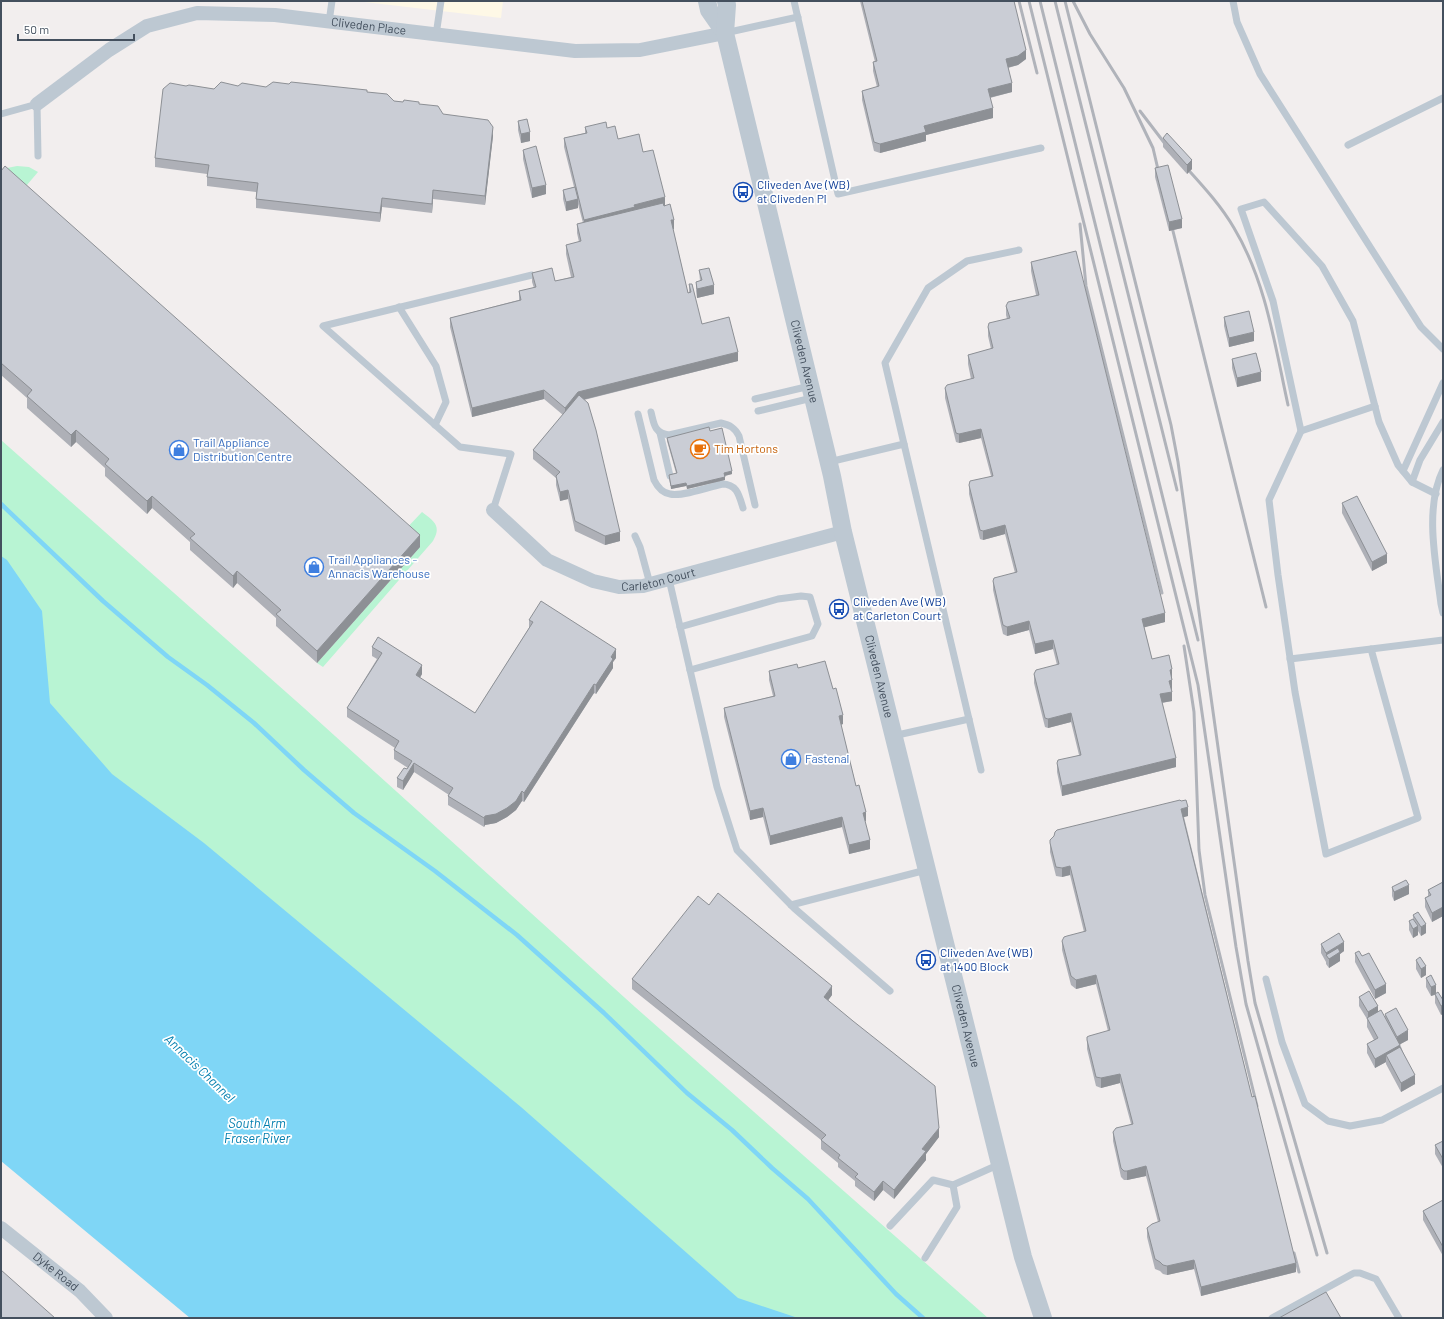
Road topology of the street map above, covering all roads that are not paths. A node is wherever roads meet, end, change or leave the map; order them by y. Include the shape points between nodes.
1 (332, 1) edge
2 (441, 1) edge
3 (707, 1) edge
4 (726, 1) edge
5 (794, 1) edge
6 (1233, 1) edge
7 (798, 16) junction
8 (329, 22) junction
9 (725, 33) junction
10 (436, 35) junction
11 (1443, 98) edge
12 (37, 104) junction
13 (1, 114) edge
14 (1348, 145) dead end
15 (1041, 148) dead end
16 (38, 156) dead end
17 (1019, 250) dead end
18 (532, 275) edge
19 (399, 307) junction
20 (1443, 349) edge
21 (1443, 383) edge
22 (811, 392) junction
23 (755, 399) dead end
24 (1374, 406) junction
25 (758, 411) dead end
26 (651, 412) dead end
27 (638, 414) dead end
28 (1443, 422) edge
29 (435, 425) junction
30 (1301, 431) junction
31 (660, 433) junction
32 (904, 444) junction
33 (828, 462) junction
34 (1443, 470) edge
35 (1403, 471) junction
36 (670, 476) edge
37 (1412, 482) junction
38 (1436, 494) junction
39 (755, 505) dead end
40 (743, 508) dead end
41 (493, 510) joint
42 (843, 532) junction
43 (635, 536) dead end
44 (669, 579) junction
45 (650, 584) junction
46 (1443, 612) edge
47 (680, 627) junction
48 (1443, 640) edge
49 (1371, 649) junction
50 (1290, 659) junction
51 (690, 670) junction
52 (969, 719) junction
53 (893, 736) junction
54 (980, 770) dead end
55 (927, 870) junction
56 (791, 905) junction
57 (1266, 979) dead end
58 (890, 991) dead end
59 (1443, 1088) edge
60 (1000, 1164) junction
61 (953, 1185) junction
62 (890, 1226) dead end
63 (1, 1228) edge
64 (925, 1258) dead end
65 (106, 1318) edge
66 (1043, 1318) edge
67 (1272, 1318) edge
68 (1399, 1318) edge

1 - 8 lane
2 - 10 lane
3 - 9 street, Cliveden Avenue via 709,10
4 - 9 street, Cliveden Avenue
5 - 7 lane
6 - 20 lane via 1237,22 1260,74 1421,327
7 - 9 lane
7 - 15 lane via 838,194
8 - 10 street, Cliveden Place
8 - 12 street, Cliveden Place via 275,15 197,13 147,26 109,50
9 - 10 street, Cliveden Place via 640,50 575,51
9 - 22 street, Cliveden Avenue
11 - 14 lane
12 - 13 lane
12 - 16 lane
17 - 32 lane via 967,262 928,288 885,363
18 - 19 lane
19 - 29 lane via 436,366 446,402
19 - 29 lane via 323,326
21 - 35 lane
22 - 23 lane
22 - 25 lane
22 - 33 street, Cliveden Avenue
24 - 30 lane
24 - 30 lane via 1353,321 1322,266 1264,202 1241,209 1273,301
24 - 35 lane via 1378,422
26 - 31 lane via 654,426
27 - 40 lane via 654,480 663,492 678,494 727,484 738,490
28 - 37 lane via 1420,460
29 - 41 lane via 460,447 511,454
30 - 50 lane via 1269,500
31 - 36 lane
31 - 39 lane via 669,435 721,423 736,429
32 - 33 lane
32 - 52 lane
33 - 42 street, Cliveden Avenue
34 - 38 lane
35 - 37 lane
37 - 38 lane
38 - 46 lane via 1434,537
41 - 45 street, Carleton Court via 547,560 593,581 619,587
42 - 44 street, Carleton Court
42 - 53 street, Cliveden Avenue
43 - 45 lane
44 - 45 street, Carleton Court
44 - 47 lane
47 - 51 lane
47 - 51 lane via 778,599 801,596 810,597 818,624 812,636
48 - 49 lane
49 - 50 lane
49 - 50 lane via 1418,818 1326,854
51 - 56 lane via 717,788 737,850
52 - 53 lane
52 - 54 lane
53 - 55 street, Cliveden Avenue
55 - 56 lane
55 - 60 street, Cliveden Avenue
56 - 58 lane
57 - 59 lane via 1282,1042 1305,1104 1328,1121 1350,1126 1382,1120
60 - 61 lane
60 - 66 street, Cliveden Avenue via 1023,1257
61 - 62 lane via 933,1180
61 - 64 lane via 957,1208
63 - 65 street, Dyke Road via 80,1291
67 - 68 lane via 1360,1272 1376,1279

